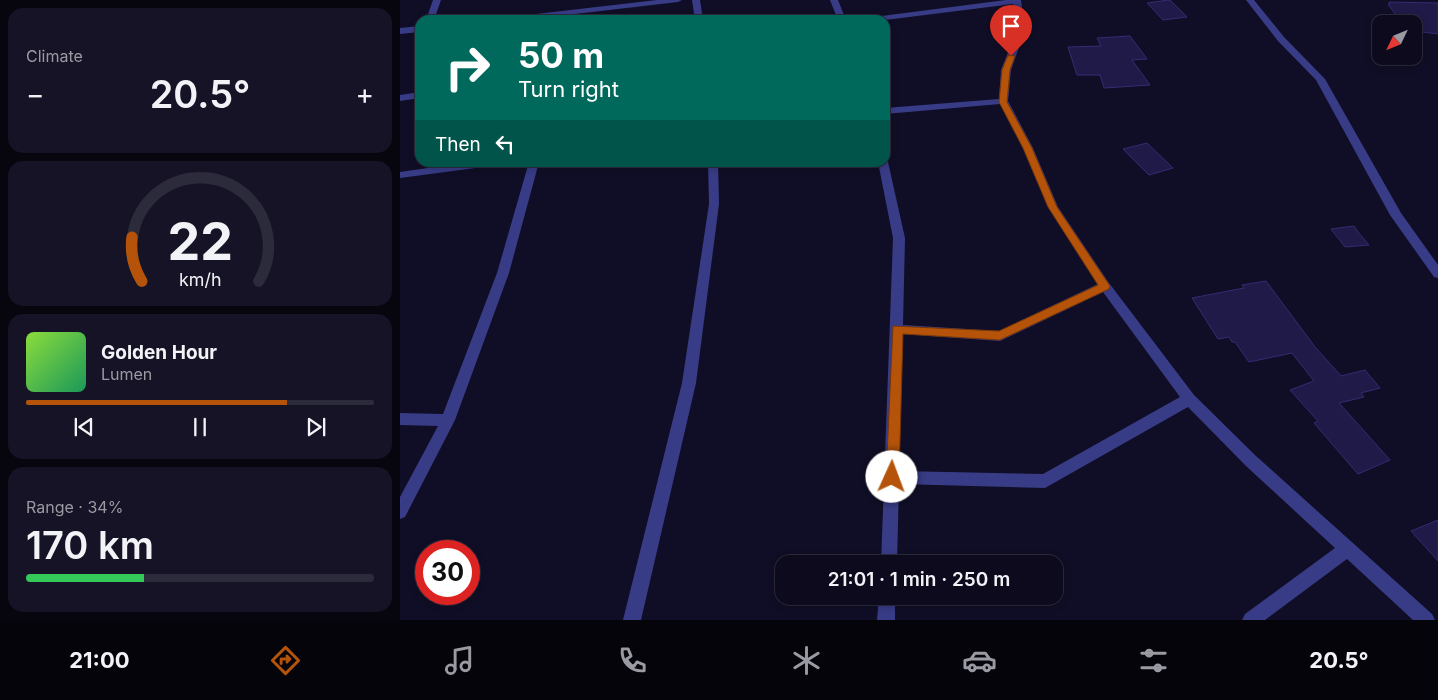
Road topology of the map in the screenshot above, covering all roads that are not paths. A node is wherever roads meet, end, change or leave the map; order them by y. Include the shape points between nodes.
1 (437, 0) edge
2 (678, 0) edge
3 (696, 0) edge
4 (834, 0) edge
5 (932, 0) edge
6 (1250, 0) edge
7 (1017, 1) edge
8 (937, 11) junction
9 (558, 14) edge
10 (432, 15) edge
11 (698, 15) edge
12 (840, 15) edge
13 (890, 17) edge
14 (415, 30) edge
15 (400, 31) edge
16 (415, 96) edge
17 (400, 98) edge
18 (1003, 102) junction
19 (890, 111) edge
20 (463, 167) edge
21 (533, 167) edge
22 (713, 167) edge
23 (884, 167) edge
24 (400, 176) edge
25 (1438, 274) edge
26 (1105, 286) junction
27 (897, 329) junction
28 (1189, 399) junction
29 (400, 420) edge
30 (448, 420) junction
31 (892, 477) junction
32 (400, 512) edge
33 (1347, 549) junction
34 (889, 555) edge
35 (887, 605) edge
36 (632, 620) edge
37 (886, 620) edge
38 (1251, 620) edge
39 (1426, 620) edge

1 - 10 street
2 - 9 street
3 - 11 street
4 - 12 street
5 - 8 street
6 - 25 street via 1281,40 1320,80 1396,215
7 - 8 street
7 - 18 street via 1021,30 1006,70
8 - 13 street
14 - 15 street
16 - 17 street
18 - 19 street
18 - 26 street via 1028,148 1053,207
20 - 24 street
21 - 30 street via 503,272
22 - 36 street via 714,204 689,383
23 - 27 street via 899,238
26 - 27 street via 1000,336
26 - 28 street
27 - 31 street
28 - 31 street via 1044,481
28 - 33 street via 1251,462
29 - 30 street
30 - 32 street
31 - 34 street
33 - 38 street
33 - 39 street
35 - 37 street

